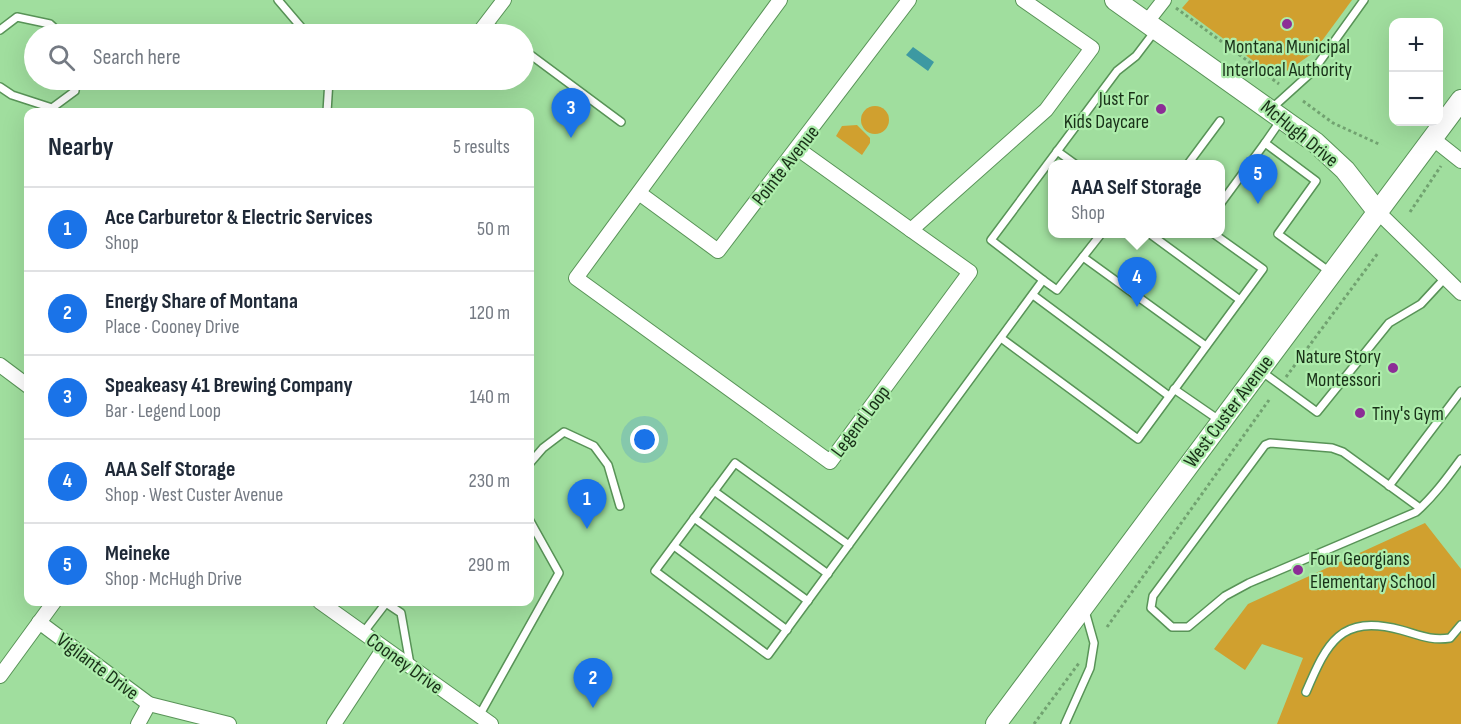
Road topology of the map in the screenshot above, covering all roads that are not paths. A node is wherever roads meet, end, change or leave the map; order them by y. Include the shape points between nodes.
1 (278, 0) edge
2 (504, 0) edge
3 (780, 0) edge
4 (909, 0) edge
5 (1023, 0) edge
6 (1115, 0) edge
7 (1364, 0) edge
8 (1170, 4) edge
9 (487, 23) edge
10 (50, 24) edge
11 (298, 24) edge
12 (1151, 26) junction
13 (0, 30) edge
14 (534, 57) edge
15 (0, 87) edge
16 (75, 90) edge
17 (328, 90) edge
18 (1461, 100) edge
19 (52, 108) edge
20 (52, 108) edge
21 (327, 108) edge
22 (1277, 113) junction
23 (1220, 121) dead end
24 (621, 122) dead end
25 (1432, 138) junction
26 (1265, 142) junction
27 (798, 149) junction
28 (1057, 151) junction
29 (1050, 160) edge
30 (1069, 160) edge
31 (1192, 160) edge
32 (1461, 161) edge
33 (1048, 163) edge
34 (639, 193) junction
35 (1225, 197) edge
36 (1377, 211) junction
37 (911, 230) junction
38 (1098, 238) edge
39 (1155, 238) edge
40 (1220, 238) edge
41 (1083, 257) junction
42 (1331, 273) junction
43 (1445, 278) junction
44 (1044, 280) junction
45 (1461, 293) edge
46 (1033, 295) junction
47 (1240, 300) junction
48 (1001, 338) junction
49 (1206, 346) junction
50 (0, 365) edge
51 (1259, 370) junction
52 (24, 383) edge
53 (1174, 388) junction
54 (1461, 392) edge
55 (1169, 396) junction
56 (1220, 422) junction
57 (534, 458) edge
58 (1461, 459) edge
59 (1389, 486) junction
60 (714, 491) junction
61 (620, 506) dead end
62 (1420, 508) junction
63 (694, 518) junction
64 (534, 528) edge
65 (849, 545) junction
66 (674, 546) junction
67 (828, 574) junction
68 (808, 601) junction
69 (51, 606) edge
70 (326, 606) edge
71 (384, 606) edge
72 (390, 606) edge
73 (1084, 606) junction
74 (39, 622) junction
75 (1461, 625) edge
76 (787, 630) junction
77 (363, 633) junction
78 (384, 648) junction
79 (410, 666) junction
80 (0, 676) edge
81 (1306, 692) dead end
82 (149, 704) junction
83 (485, 720) edge
84 (138, 724) edge
85 (229, 724) edge
86 (334, 724) edge
87 (996, 724) edge
88 (1065, 724) edge

1 - 11 lane
2 - 9 street
3 - 34 street, Legend Loop
4 - 27 street, Pointe Avenue
5 - 37 street via 1092,48 1046,110
6 - 12 main road, McHugh Drive
7 - 22 lane
8 - 12 street
10 - 13 lane via 17,17
12 - 22 main road, McHugh Drive
12 - 28 lane via 1136,56 1117,71
14 - 24 lane
15 - 19 lane
16 - 20 lane
17 - 21 lane
18 - 25 main road, West Custer Avenue
22 - 26 lane
22 - 36 main road, McHugh Drive via 1317,143
23 - 31 lane
25 - 32 street
25 - 36 main road, West Custer Avenue
26 - 35 lane
26 - 42 lane via 1316,181 1278,234
27 - 34 street, Pointe Avenue via 718,251
27 - 37 street
28 - 29 lane
28 - 30 lane
33 - 44 lane via 991,240
34 - 37 street, Legend Loop via 576,278 830,462 970,272
36 - 42 main road, West Custer Avenue
36 - 43 street, McHugh Drive
38 - 41 lane
39 - 47 lane
40 - 47 lane via 1263,269
41 - 44 lane via 1058,290
41 - 49 lane
42 - 51 main road, West Custer Avenue
43 - 45 street, McHugh Drive
43 - 51 lane via 1421,304 1389,322 1317,412
44 - 46 lane
46 - 48 lane
46 - 55 lane
47 - 49 lane
48 - 55 lane via 1138,439
48 - 65 lane
49 - 53 lane
50 - 52 street
51 - 56 main road, West Custer Avenue
53 - 55 lane
53 - 56 lane
54 - 59 lane
56 - 73 main road, West Custer Avenue
57 - 61 lane via 564,432 594,446 608,465
58 - 62 lane
59 - 62 lane
59 - 62 lane via 1332,448 1265,445 1153,596 1152,612 1172,627 1188,627 1225,596 1250,583
60 - 63 lane
60 - 65 lane via 735,463
60 - 67 lane
63 - 66 lane
63 - 68 lane
64 - 83 lane via 560,573
65 - 67 lane
66 - 76 lane
66 - 76 lane via 655,571 683,592 768,655
67 - 68 lane
68 - 76 lane
69 - 74 street
70 - 77 street, Cooney Drive
71 - 77 lane
72 - 79 lane via 401,613
73 - 87 main road, West Custer Avenue
73 - 88 lane via 1094,643 1090,668
74 - 80 street
74 - 82 street, Vigilante Drive
75 - 81 lane via 1450,638 1435,641 1379,626 1343,631 1321,657
77 - 78 street, Cooney Drive
78 - 79 street, Cooney Drive
78 - 86 street
79 - 83 street, Cooney Drive
82 - 84 street
82 - 85 street, Vigilante Drive

